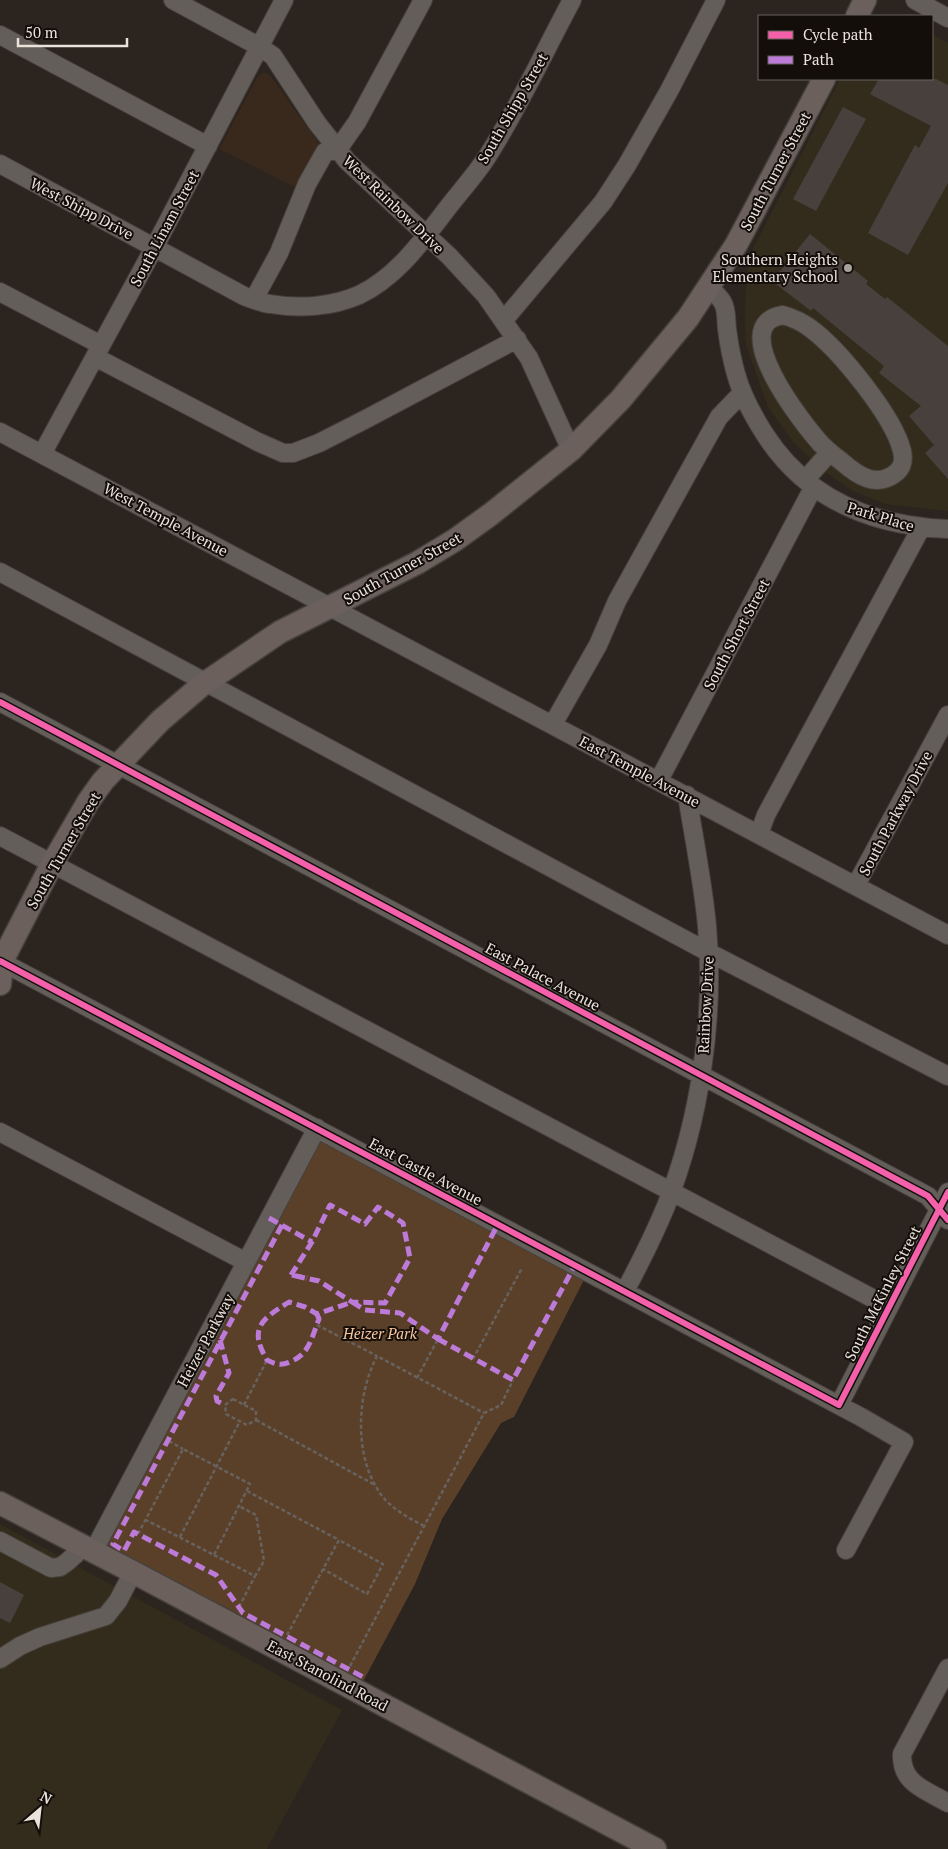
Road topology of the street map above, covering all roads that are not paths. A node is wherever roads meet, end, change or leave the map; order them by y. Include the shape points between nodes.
1 (173, 0) edge
2 (284, 0) edge
3 (423, 0) edge
4 (572, 0) edge
5 (716, 0) edge
6 (865, 0) edge
7 (915, 0) edge
8 (858, 15) edge
9 (948, 18) edge
10 (0, 35) edge
11 (260, 46) junction
12 (823, 80) edge
13 (208, 146) junction
14 (338, 149) junction
15 (0, 164) edge
16 (427, 235) junction
17 (154, 248) junction
18 (708, 286) junction
19 (0, 292) edge
20 (254, 299) junction
21 (504, 320) junction
22 (517, 339) junction
23 (98, 351) junction
24 (742, 393) junction
25 (0, 432) edge
26 (571, 450) junction
27 (830, 452) junction
28 (42, 454) junction
29 (809, 484) junction
30 (922, 528) junction
31 (948, 529) edge
32 (0, 572) edge
33 (332, 607) junction
34 (207, 682) junction
35 (0, 702) edge
36 (948, 714) edge
37 (553, 724) junction
38 (118, 765) junction
39 (659, 780) junction
40 (687, 795) junction
41 (759, 834) junction
42 (0, 836) edge
43 (52, 864) junction
44 (856, 885) junction
45 (948, 935) edge
46 (708, 952) junction
47 (1, 961) edge
48 (0, 984) edge
49 (701, 1074) junction
50 (948, 1076) edge
51 (317, 1128) junction
52 (0, 1132) edge
53 (671, 1192) junction
54 (948, 1192) edge
55 (944, 1214) edge
56 (246, 1262) junction
57 (626, 1291) junction
58 (889, 1307) junction
59 (839, 1405) junction
60 (0, 1503) edge
61 (0, 1541) edge
62 (87, 1549) junction
63 (846, 1550) dead end
64 (133, 1572) junction
65 (0, 1659) edge
66 (948, 1668) edge
67 (948, 1803) edge
68 (655, 1849) edge

1 - 11 street, West Rainbow Drive
2 - 11 street, South Linam Street
3 - 14 street via 357,122
4 - 16 street, South Shipp Street via 486,157
5 - 21 street via 627,165 603,202
6 - 8 main road
7 - 9 street
10 - 13 street
11 - 13 street, South Linam Street
11 - 14 street, West Rainbow Drive via 273,56
12 - 18 main road, South Turner Street via 736,245
13 - 17 street, South Linam Street
14 - 16 street, West Rainbow Drive
14 - 20 street via 325,152 307,184 279,253
15 - 17 street, West Shipp Drive
16 - 20 street, West Shipp Drive via 397,270 378,284 336,303 313,306 268,304
16 - 21 street, West Rainbow Drive via 486,296
17 - 20 street, West Shipp Drive
17 - 23 street, South Linam Street
18 - 24 street, Park Place via 724,304
18 - 26 main road, South Turner Street via 655,360
19 - 23 street
21 - 22 street, West Rainbow Drive
22 - 23 street via 293,454 258,442
22 - 26 street, West Rainbow Drive
23 - 28 street, South Linam Street
24 - 29 street, Park Place via 770,442
24 - 37 street via 714,425 616,601 598,644
25 - 28 street, West Temple Avenue
26 - 33 main road, South Turner Street via 455,540
27 - 27 street via 859,475 878,480 889,478 904,461 884,412 855,374 811,329 794,318 773,317 762,330 764,357 780,388
27 - 29 street, South Short Street
28 - 33 street, West Temple Avenue
29 - 30 street, Park Place via 840,504 870,516
29 - 39 street, South Short Street
30 - 31 street, Park Place
30 - 41 street via 766,815
32 - 34 street
33 - 34 main road, South Turner Street via 280,632
33 - 37 street, East Temple Avenue
34 - 38 main road, South Turner Street via 160,721
34 - 46 street
35 - 38 street, East Palace Avenue
36 - 44 street, South Parkway Drive
37 - 39 street, East Temple Avenue
38 - 43 main road, South Turner Street via 88,802
38 - 49 street, East Palace Avenue
39 - 40 street, East Temple Avenue
40 - 41 street, East Temple Avenue
40 - 46 street, Rainbow Drive
41 - 44 street, East Temple Avenue
42 - 43 street
43 - 47 main road, South Turner Street
43 - 53 street
44 - 45 street, East Temple Avenue
46 - 49 street, Rainbow Drive via 708,1015
46 - 50 street
47 - 48 main road, South Turner Street
47 - 51 street, East Castle Avenue
49 - 53 street, Rainbow Drive via 685,1148
49 - 55 street, East Palace Avenue via 928,1196
51 - 56 street, Heizer Parkway
51 - 57 street, East Castle Avenue
52 - 56 street
53 - 57 street, Rainbow Drive
53 - 58 street
54 - 55 street, South McKinley Street
55 - 58 street, South McKinley Street
56 - 62 street, Heizer Parkway
57 - 59 street, East Castle Avenue
58 - 59 street, South McKinley Street
59 - 63 street, East Castle Avenue via 904,1442
60 - 62 main road, East Stanolind Road
61 - 62 street, Heizer Parkway via 51,1568 60,1567
62 - 64 main road, East Stanolind Road
64 - 65 street via 106,1616 40,1637
64 - 68 main road, East Stanolind Road
66 - 67 street via 902,1754 905,1774 914,1784

